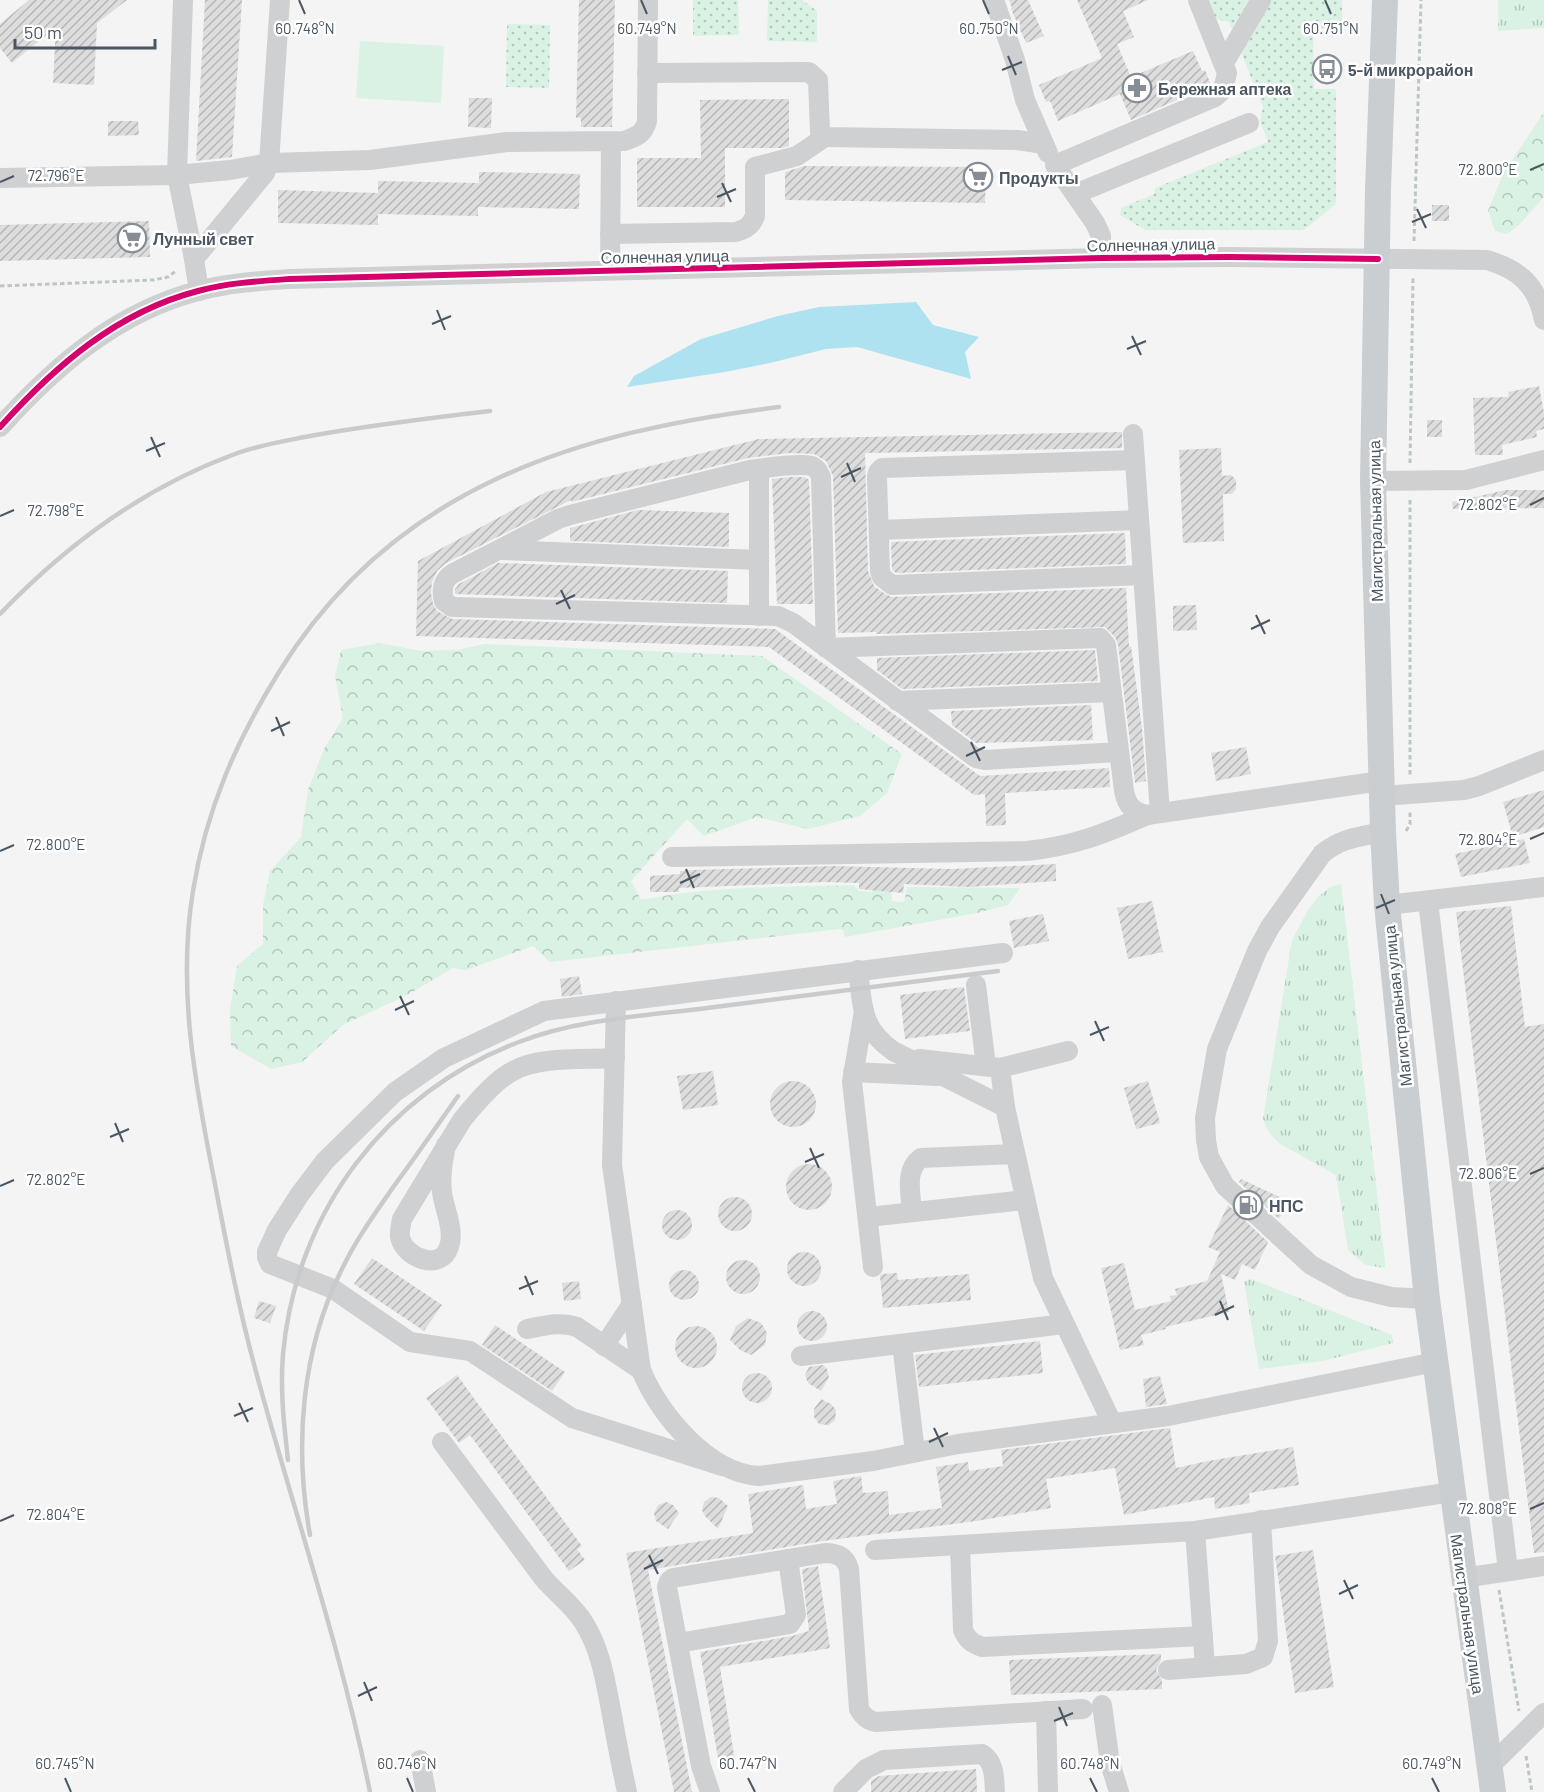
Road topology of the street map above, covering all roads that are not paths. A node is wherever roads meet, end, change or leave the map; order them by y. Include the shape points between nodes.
1 (183, 0) edge
2 (280, 0) edge
3 (648, 0) edge
4 (994, 0) edge
5 (1198, 0) edge
6 (1261, 0) edge
7 (1385, 0) edge
8 (1224, 63) junction
9 (647, 74) junction
10 (1249, 123) dead end
11 (825, 137) junction
12 (611, 143) junction
13 (1044, 144) junction
14 (269, 163) junction
15 (1055, 165) junction
16 (177, 175) junction
17 (0, 178) edge
18 (1075, 194) junction
19 (610, 234) junction
20 (1101, 258) junction
21 (194, 259) junction
22 (1378, 259) junction
23 (610, 270) junction
24 (199, 291) junction
25 (1544, 320) edge
26 (0, 427) edge
27 (1133, 434) dead end
28 (1135, 460) junction
29 (1544, 460) edge
30 (759, 469) junction
31 (1373, 481) junction
32 (1139, 520) junction
33 (879, 530) junction
34 (499, 550) junction
35 (759, 560) junction
36 (1143, 575) junction
37 (759, 616) junction
38 (825, 622) junction
39 (793, 623) junction
40 (860, 646) junction
41 (826, 648) junction
42 (861, 674) junction
43 (1111, 692) junction
44 (939, 699) junction
45 (897, 701) junction
46 (940, 733) junction
47 (1118, 752) junction
48 (1544, 760) edge
49 (1381, 789) junction
50 (1154, 814) junction
51 (1383, 832) junction
52 (672, 857) dead end
53 (1544, 888) edge
54 (1428, 901) junction
55 (1387, 905) junction
56 (1003, 953) dead end
57 (858, 970) junction
58 (976, 985) dead end
59 (616, 1001) junction
60 (864, 1011) junction
61 (1068, 1051) dead end
62 (615, 1058) junction
63 (907, 1058) junction
64 (993, 1067) junction
65 (853, 1072) junction
66 (945, 1077) junction
67 (1005, 1107) junction
68 (446, 1145) junction
69 (1015, 1154) junction
70 (1025, 1200) junction
71 (912, 1212) junction
72 (868, 1217) junction
73 (873, 1267) dead end
74 (1427, 1299) junction
75 (632, 1304) junction
76 (1064, 1324) junction
77 (526, 1329) dead end
78 (902, 1344) junction
79 (604, 1346) junction
80 (801, 1356) dead end
81 (1435, 1362) junction
82 (641, 1370) junction
83 (1112, 1423) junction
84 (442, 1442) dead end
85 (915, 1452) junction
86 (722, 1466) junction
87 (1452, 1492) junction
88 (1261, 1520) junction
89 (1195, 1531) junction
90 (960, 1546) junction
91 (875, 1550) dead end
92 (788, 1559) junction
93 (1544, 1566) edge
94 (1508, 1571) junction
95 (1463, 1578) junction
96 (1203, 1636) junction
97 (678, 1643) junction
98 (1205, 1667) junction
99 (1168, 1670) dead end
100 (1046, 1711) junction
101 (1544, 1713) edge
102 (420, 1760) dead end
103 (1491, 1780) edge
104 (426, 1792) edge
105 (627, 1792) edge
106 (710, 1792) edge
107 (843, 1792) edge
108 (995, 1792) edge
109 (1048, 1792) edge
110 (1119, 1792) edge

1 - 16 street
2 - 14 street
3 - 9 street
4 - 13 street via 1025,100
5 - 8 street
6 - 8 street
7 - 22 main road, Магистральная улица
8 - 15 street via 1227,82 1215,97
9 - 11 street via 809,72 818,80 820,132
9 - 12 street via 645,127 634,138
10 - 18 street
11 - 13 street via 1017,140
11 - 19 street via 797,156 754,167 755,216 746,229
12 - 14 street via 507,142 370,160
12 - 19 street
13 - 15 street
14 - 16 street
14 - 21 street via 265,173
15 - 18 street
16 - 17 street
16 - 21 street
18 - 20 street via 1101,236
19 - 23 street
20 - 22 street, Солнечная улица
20 - 23 street, Солнечная улица
21 - 24 street
22 - 25 street, Солнечная улица via 1487,260 1508,267 1535,292
22 - 31 main road, Магистральная улица
23 - 24 street, Солнечная улица via 289,279
24 - 26 street, Солнечная улица via 154,306 90,342
27 - 28 street
28 - 32 street
28 - 33 street via 888,466 876,477
29 - 31 street via 1466,480
30 - 34 street via 570,514
30 - 35 street
30 - 38 street via 811,466 819,471
31 - 49 main road, Магистральная улица
32 - 33 street
32 - 36 street
33 - 36 street via 882,577 892,585
34 - 35 street
34 - 37 street via 448,577 443,585 446,603 452,607
35 - 37 street
36 - 50 street
37 - 39 street via 778,616
38 - 39 street
38 - 41 street
39 - 41 street
40 - 41 street
40 - 42 street
40 - 43 street via 1096,637 1106,645
41 - 42 street
42 - 45 street
43 - 44 street
43 - 47 street
44 - 45 street
44 - 46 street
45 - 46 street
46 - 47 street via 969,754 985,760
47 - 50 street via 1130,808 1137,813
48 - 49 street via 1464,790
49 - 50 street
49 - 51 main road, Магистральная улица
50 - 52 street via 1077,843 1027,851
51 - 55 main road, Магистральная улица
51 - 74 street via 1344,840 1322,854 1270,927 1217,1049 1205,1118 1206,1140 1209,1157 1225,1186 1311,1265 1351,1287 1391,1298
53 - 54 street
54 - 55 street
54 - 94 street
55 - 74 main road, Магистральная улица
56 - 57 street
57 - 59 street
57 - 60 street
58 - 64 street
59 - 62 street
59 - 86 street via 544,1011 444,1058 402,1087 325,1161 276,1230 267,1257 270,1264 333,1289 410,1342 470,1352 572,1418
60 - 63 street via 873,1034
60 - 65 street
61 - 64 street
62 - 68 street via 542,1062 512,1071 467,1114
62 - 75 street via 612,1165
63 - 64 street
63 - 66 street
64 - 67 street
65 - 66 street
65 - 72 street
66 - 67 street
67 - 69 street
68 - 68 street via 402,1219 403,1246 427,1261 443,1257 451,1239 441,1188
69 - 70 street
69 - 71 street via 921,1158 910,1173
70 - 71 street
70 - 76 street via 1043,1278
71 - 72 street
72 - 73 street
74 - 81 main road, Магистральная улица
75 - 79 street
75 - 82 street
76 - 78 street
76 - 83 street
77 - 79 street via 568,1324
78 - 80 street
78 - 85 street
79 - 82 street
81 - 83 street via 1168,1416
81 - 87 main road, Магистральная улица
82 - 86 street via 665,1412
83 - 85 street
84 - 105 street via 593,1638 602,1664
85 - 86 street via 759,1476
87 - 88 street
87 - 95 main road, Магистральная улица
88 - 89 street
88 - 98 street via 1266,1650 1255,1662
89 - 90 street
89 - 96 street
90 - 91 street
90 - 96 street via 963,1630 972,1643 982,1647
92 - 97 street via 796,1615 790,1624
92 - 97 street via 669,1581
92 - 100 street via 832,1553 847,1563 862,1716 876,1722
93 - 94 street
94 - 95 street
95 - 103 main road, Магистральная улица
96 - 98 street
97 - 106 street
98 - 99 street
100 - 109 street
100 - 110 street via 1092,1707
101 - 103 street
102 - 104 street
107 - 108 street via 866,1769 884,1760 982,1754 991,1764

